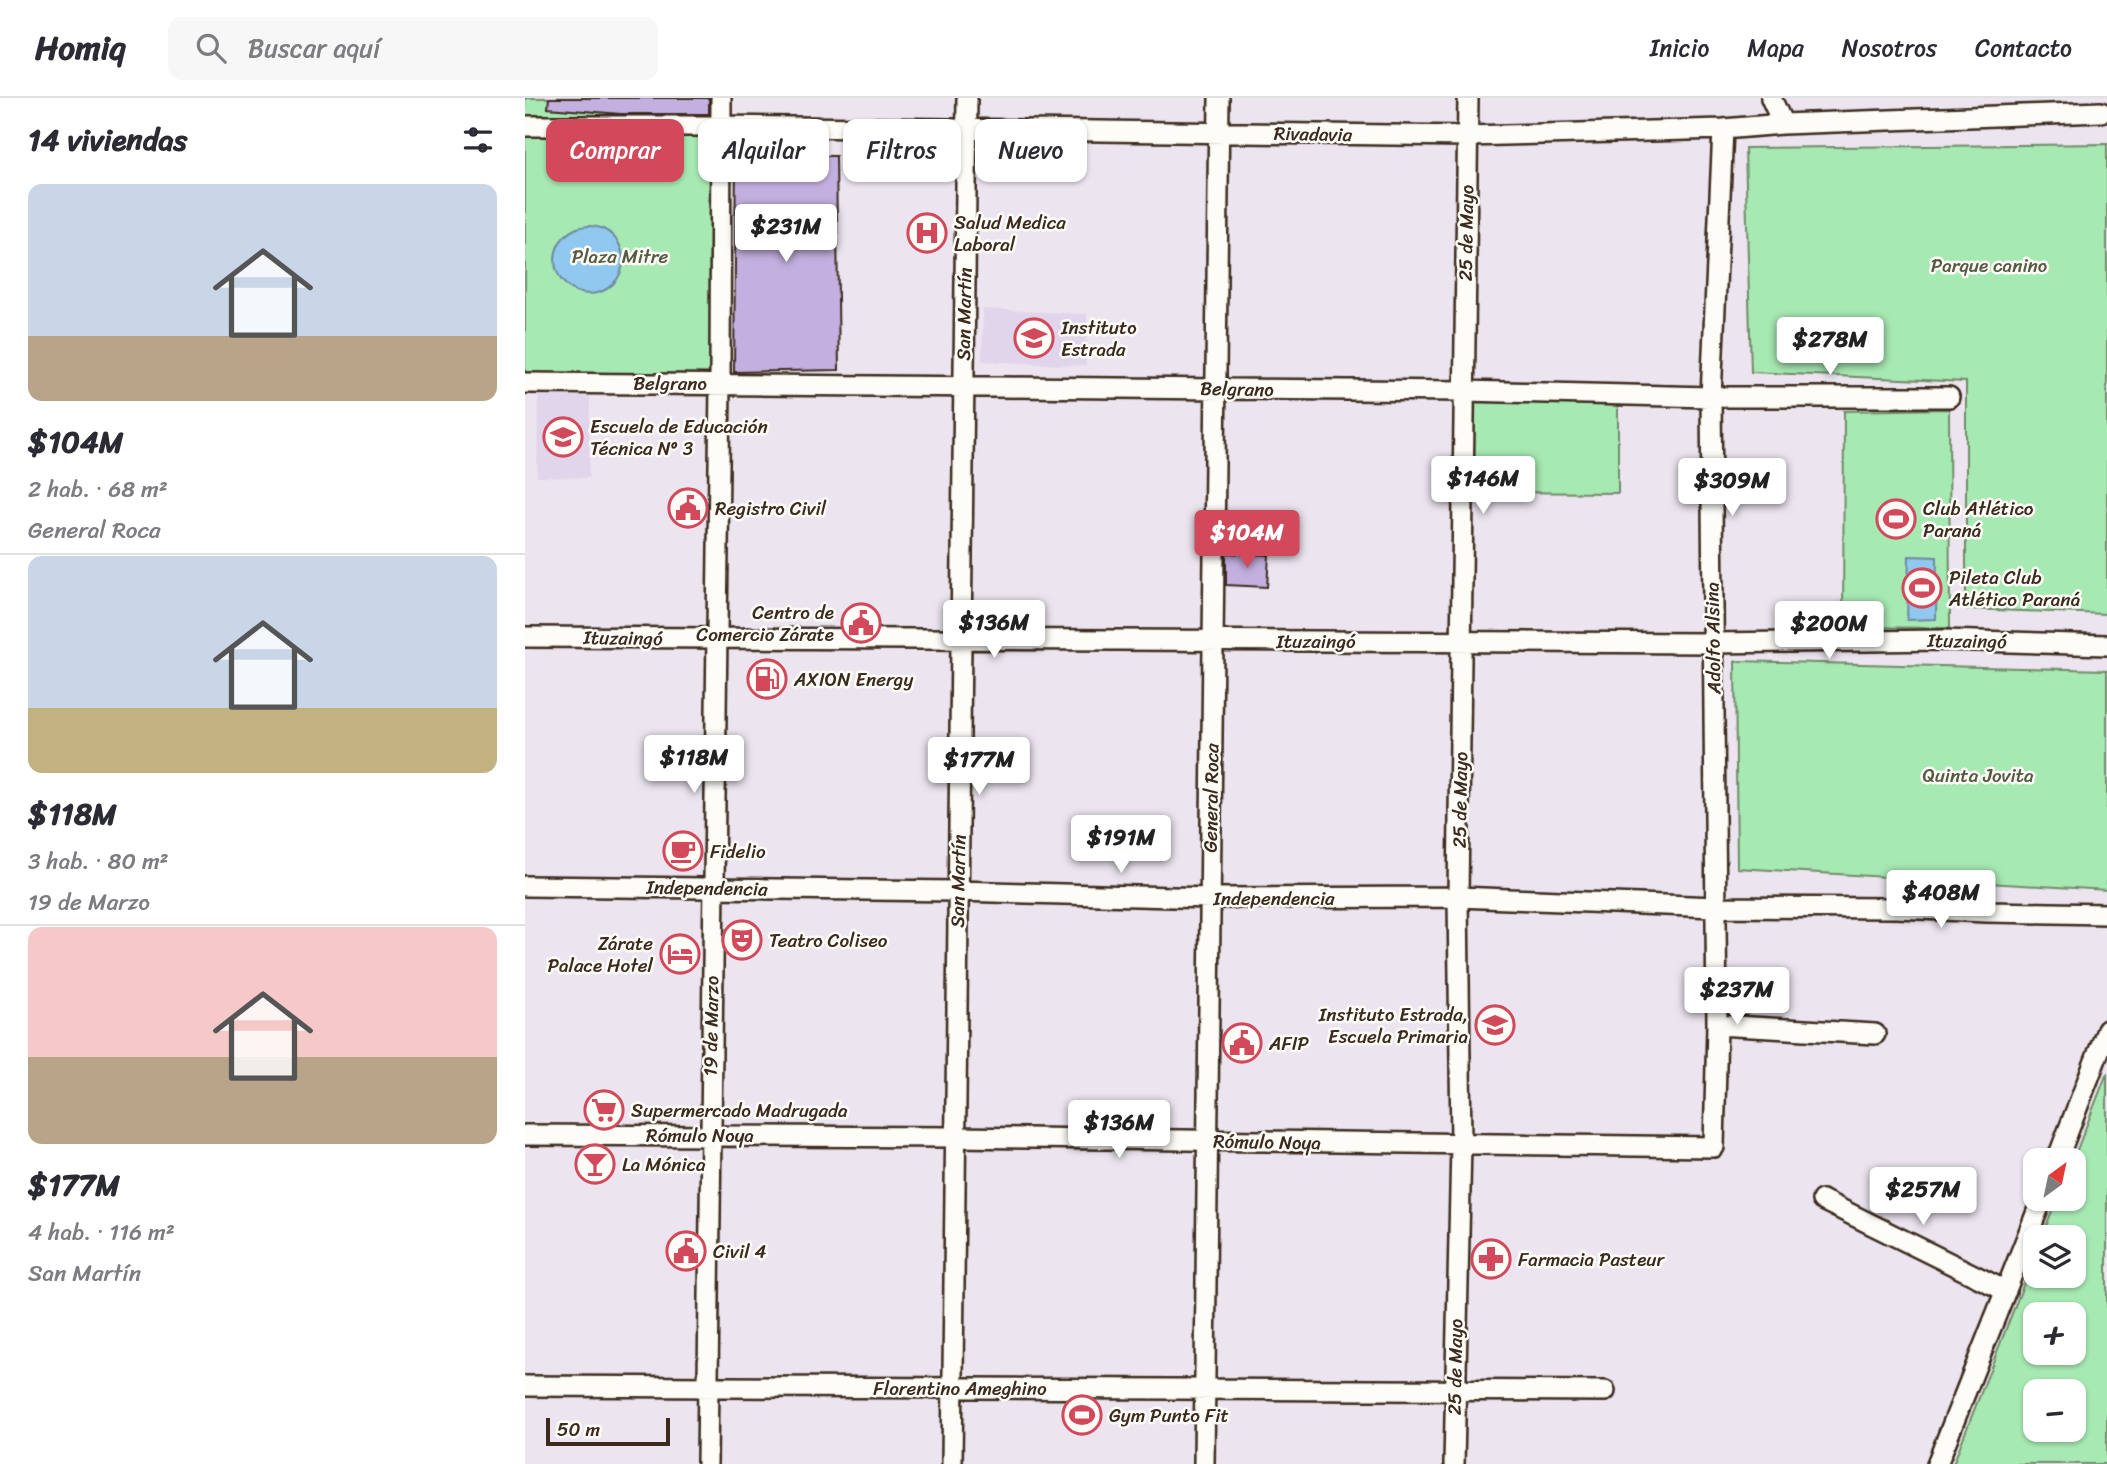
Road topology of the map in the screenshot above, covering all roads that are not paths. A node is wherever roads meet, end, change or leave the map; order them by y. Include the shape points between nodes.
1 (721, 98) edge
2 (967, 98) edge
3 (1219, 98) edge
4 (1468, 98) edge
5 (1771, 98) edge
6 (2103, 109) edge
7 (721, 119) edge
8 (1783, 124) junction
9 (525, 126) edge
10 (698, 126) edge
11 (829, 128) edge
12 (1723, 129) junction
13 (966, 130) junction
14 (1219, 133) junction
15 (1467, 136) junction
16 (721, 182) edge
17 (525, 383) edge
18 (720, 383) junction
19 (964, 386) junction
20 (1216, 388) junction
21 (1464, 391) junction
22 (1711, 397) junction
23 (1949, 397) dead end
24 (525, 637) edge
25 (716, 639) junction
26 (961, 640) junction
27 (1212, 640) junction
28 (1462, 641) junction
29 (1713, 643) junction
30 (2107, 645) edge
31 (525, 886) edge
32 (713, 888) junction
33 (958, 891) junction
34 (1458, 897) junction
35 (1210, 898) junction
36 (1716, 906) junction
37 (2107, 914) edge
38 (1717, 1025) junction
39 (2107, 1030) edge
40 (1875, 1034) dead end
41 (525, 1135) edge
42 (710, 1135) junction
43 (956, 1137) junction
44 (1207, 1141) junction
45 (1461, 1144) junction
46 (1714, 1147) joint
47 (2062, 1148) edge
48 (1822, 1200) dead end
49 (2037, 1211) edge
50 (2006, 1291) junction
51 (525, 1386) edge
52 (708, 1386) junction
53 (953, 1388) junction
54 (1205, 1390) junction
55 (1605, 1391) dead end
56 (1454, 1392) junction
57 (707, 1464) edge
58 (952, 1464) edge
59 (1204, 1464) edge
60 (1454, 1464) edge
61 (1937, 1464) edge

1 - 7 street, 19 de Marzo
2 - 13 street, San Martín
3 - 14 street, General Roca
4 - 15 street, 25 de Mayo
5 - 8 street
6 - 8 street, Rivadavia
8 - 12 street, Rivadavia
9 - 10 street, Rivadavia
11 - 13 street, Rivadavia
12 - 15 street, Rivadavia
12 - 22 street, Adolfo Alsina
13 - 14 street, Rivadavia
13 - 19 street, San Martín
14 - 15 street, Rivadavia
14 - 20 street, General Roca
15 - 21 street, 25 de Mayo
16 - 18 street, 19 de Marzo
17 - 18 street, Belgrano
18 - 19 street, Belgrano
18 - 25 street, 19 de Marzo
19 - 20 street, Belgrano
19 - 26 street, San Martín
20 - 21 street, Belgrano
20 - 27 street, General Roca
21 - 22 street, Belgrano
21 - 28 street, 25 de Mayo
22 - 23 street, Belgrano
22 - 29 street, Adolfo Alsina
24 - 25 street, Ituzaingó
25 - 26 street, Ituzaingó
25 - 32 street, 19 de Marzo
26 - 27 street, Ituzaingó
26 - 33 street, San Martín
27 - 28 street, Ituzaingó
27 - 35 street, General Roca
28 - 29 street, Ituzaingó
28 - 34 street, 25 de Mayo
29 - 30 street, Ituzaingó via 1944,640
29 - 36 street, Adolfo Alsina
31 - 32 street, Independencia
32 - 33 street, Independencia
32 - 42 street, 19 de Marzo
33 - 35 street, Independencia
33 - 43 street, San Martín
34 - 35 street, Independencia
34 - 36 street, Independencia
34 - 45 street, 25 de Mayo
35 - 44 street, General Roca
36 - 37 street, Independencia
36 - 38 street, Adolfo Alsina
38 - 40 street
38 - 46 street, Adolfo Alsina
39 - 47 street
41 - 42 street, Rómulo Noya
42 - 43 street, Rómulo Noya
42 - 52 street, 19 de Marzo
43 - 44 street, Rómulo Noya
43 - 53 street, San Martín
44 - 45 street, Rómulo Noya
44 - 54 street, General Roca
45 - 46 street, Rómulo Noya
45 - 56 street, 25 de Mayo
48 - 50 street
49 - 50 street
50 - 61 street
51 - 52 street, Florentino Ameghino
52 - 53 street, Florentino Ameghino
52 - 57 street, 19 de Marzo
53 - 54 street, Florentino Ameghino
53 - 58 street, San Martín
54 - 56 street, Florentino Ameghino
54 - 59 street, General Roca
55 - 56 street, Florentino Ameghino
56 - 60 street, 25 de Mayo

